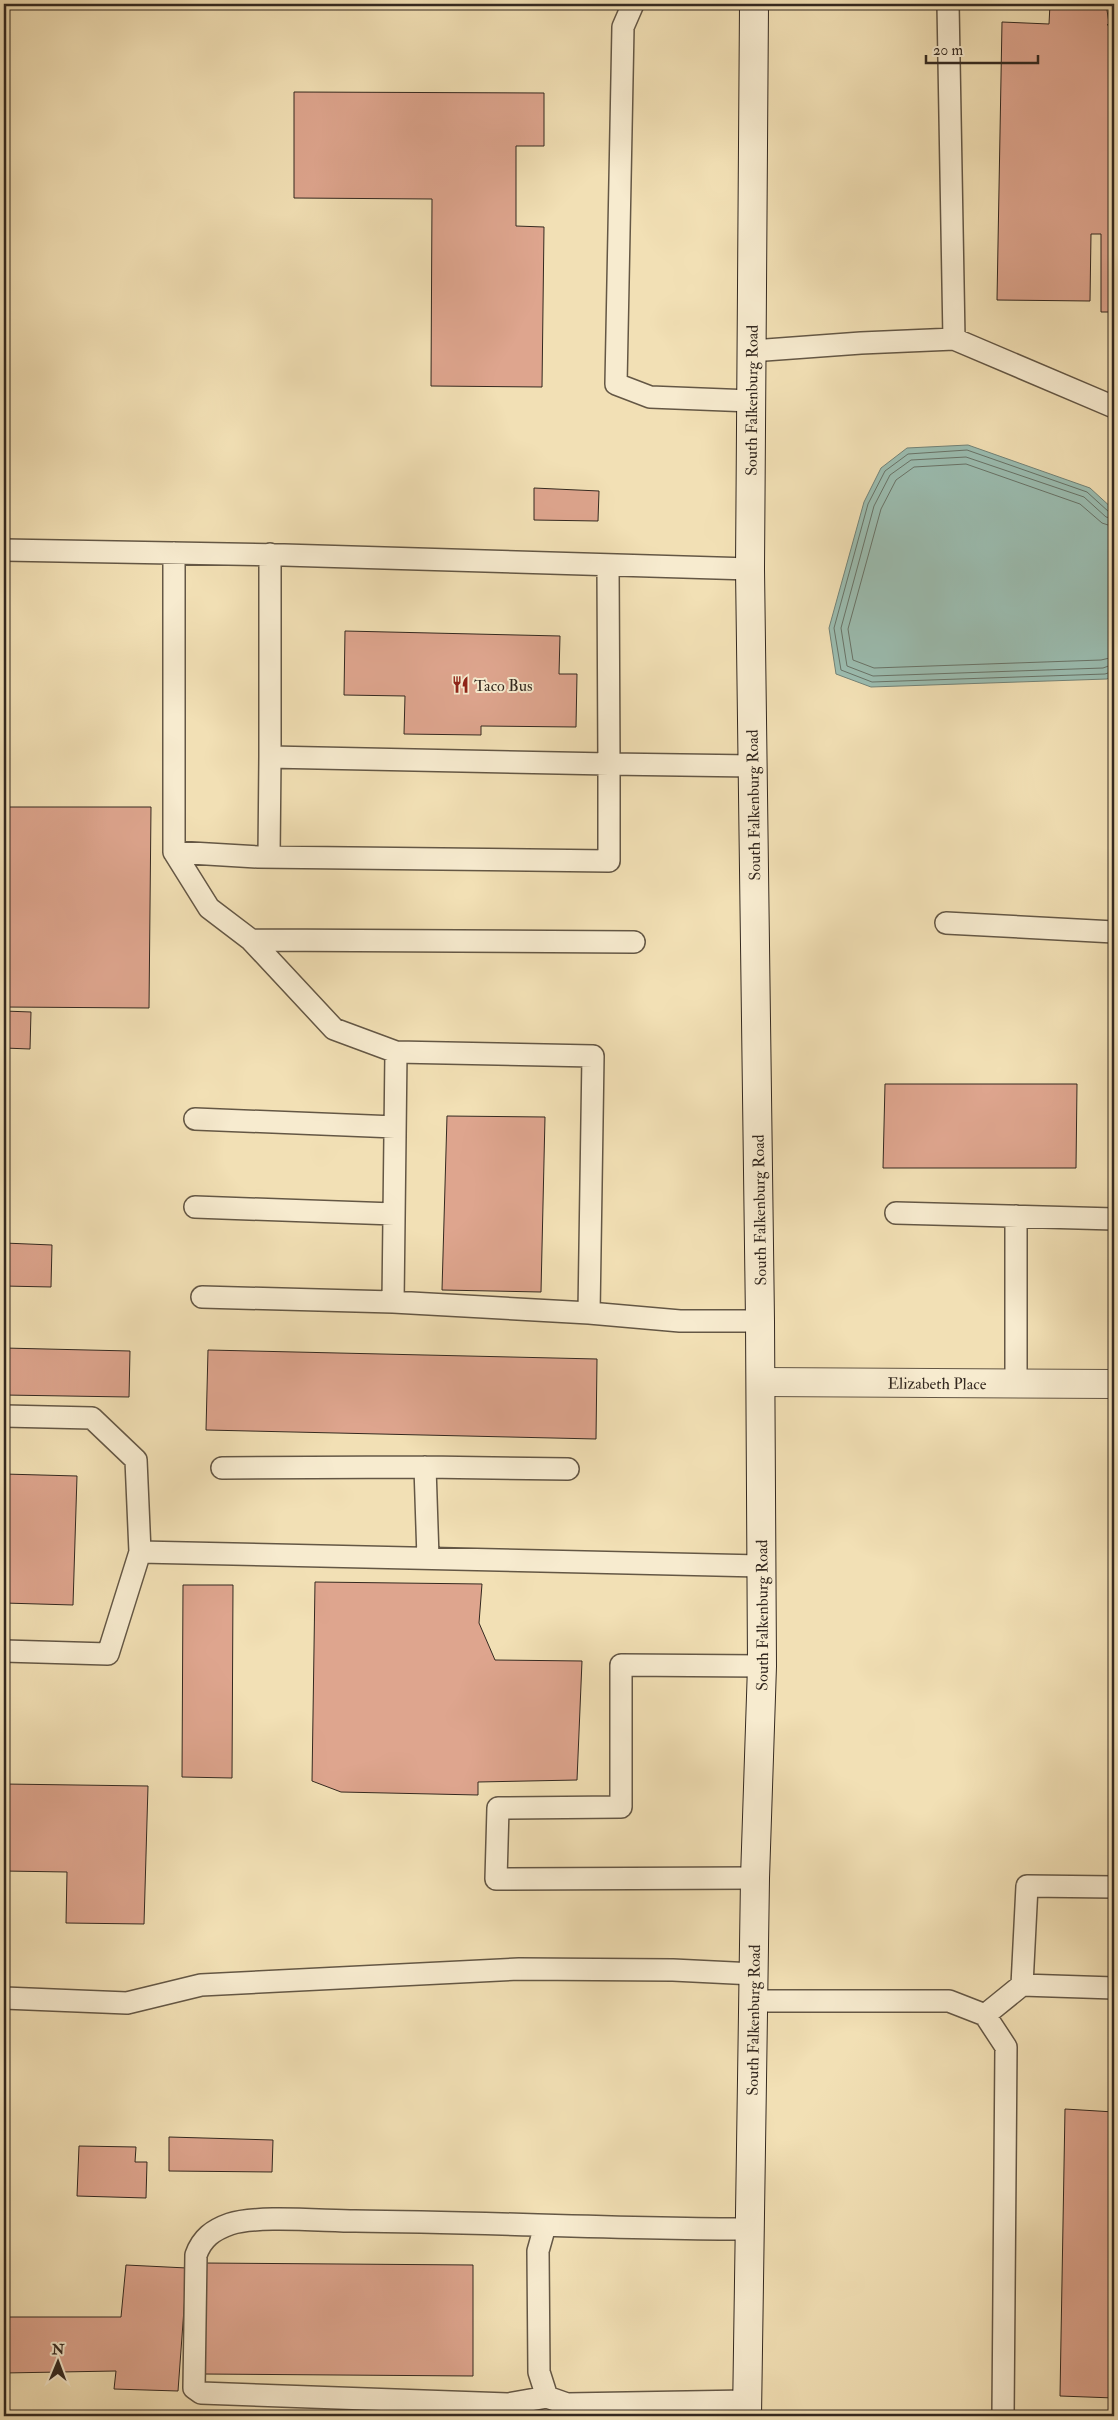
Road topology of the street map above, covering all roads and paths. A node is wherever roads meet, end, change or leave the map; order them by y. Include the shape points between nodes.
1 (633, 4) edge
2 (754, 4) edge
3 (948, 4) edge
4 (954, 339) junction
5 (751, 351) junction
6 (752, 401) junction
7 (1114, 407) edge
8 (4, 550) edge
9 (174, 553) junction
10 (270, 554) junction
11 (608, 565) junction
12 (750, 569) junction
13 (270, 757) junction
14 (609, 764) junction
15 (753, 766) junction
16 (174, 852) junction
17 (269, 857) junction
18 (946, 923) dead end
19 (1114, 932) edge
20 (251, 940) junction
21 (634, 942) dead end
22 (396, 1052) junction
23 (195, 1119) dead end
24 (395, 1127) junction
25 (195, 1207) dead end
26 (896, 1213) dead end
27 (394, 1214) junction
28 (1016, 1216) junction
29 (1114, 1219) edge
30 (202, 1297) dead end
31 (393, 1302) junction
32 (589, 1313) junction
33 (760, 1321) junction
34 (761, 1382) junction
35 (1016, 1384) junction
36 (1114, 1384) edge
37 (4, 1416) edge
38 (425, 1467) junction
39 (222, 1468) dead end
40 (568, 1469) dead end
41 (140, 1552) junction
42 (428, 1558) junction
43 (760, 1566) junction
44 (4, 1651) edge
45 (762, 1666) junction
46 (755, 1878) junction
47 (1114, 1887) edge
48 (754, 1974) junction
49 (1022, 1985) junction
50 (1114, 1988) edge
51 (4, 1998) edge
52 (753, 2001) junction
53 (986, 2015) junction
54 (545, 2226) junction
55 (749, 2228) junction
56 (547, 2397) junction
57 (747, 2409) edge
58 (1003, 2416) edge

1 - 6 lane via 622,27 616,384 650,397
2 - 5 street, South Falkenburg Road
3 - 4 lane
4 - 5 lane
4 - 7 lane
5 - 6 street, South Falkenburg Road
6 - 12 street, South Falkenburg Road
8 - 9 lane
9 - 10 lane
9 - 16 lane
10 - 11 lane
10 - 13 lane
11 - 12 lane
11 - 14 lane
12 - 15 street, South Falkenburg Road
13 - 14 lane
13 - 17 lane
14 - 15 lane
14 - 17 lane via 609,861
15 - 33 street, South Falkenburg Road
16 - 17 lane
16 - 20 lane via 209,908
18 - 19 lane
20 - 21 lane
20 - 22 lane via 334,1029
22 - 24 lane
22 - 32 lane via 593,1056
23 - 24 lane
24 - 27 lane
25 - 27 lane
26 - 28 lane
27 - 31 lane
28 - 29 lane
28 - 35 lane
30 - 31 lane
31 - 32 lane
32 - 33 lane via 680,1321
33 - 34 street, South Falkenburg Road
34 - 35 street, Elizabeth Place
34 - 43 street, South Falkenburg Road
35 - 36 street, Elizabeth Place
37 - 41 lane via 92,1418 136,1460
38 - 39 lane
38 - 40 lane
38 - 42 lane
41 - 42 lane
41 - 44 lane via 108,1654
42 - 43 lane
43 - 45 street, South Falkenburg Road
45 - 46 street, South Falkenburg Road
45 - 46 lane via 621,1665 621,1807 498,1808 496,1879
46 - 48 street, South Falkenburg Road
47 - 49 lane via 1027,1886
48 - 51 lane via 519,1969 201,1985 127,2003
48 - 52 street, South Falkenburg Road
49 - 50 lane
49 - 53 lane
52 - 53 lane via 949,2001
52 - 55 street, South Falkenburg Road
53 - 58 lane via 1006,2047
54 - 55 lane
54 - 56 lane via 538,2252 539,2372
54 - 56 lane via 411,2221 261,2221 232,2223 215,2230 201,2242 196,2256 194,2388 210,2394 508,2404
55 - 57 street, South Falkenburg Road
56 - 57 lane via 567,2404

